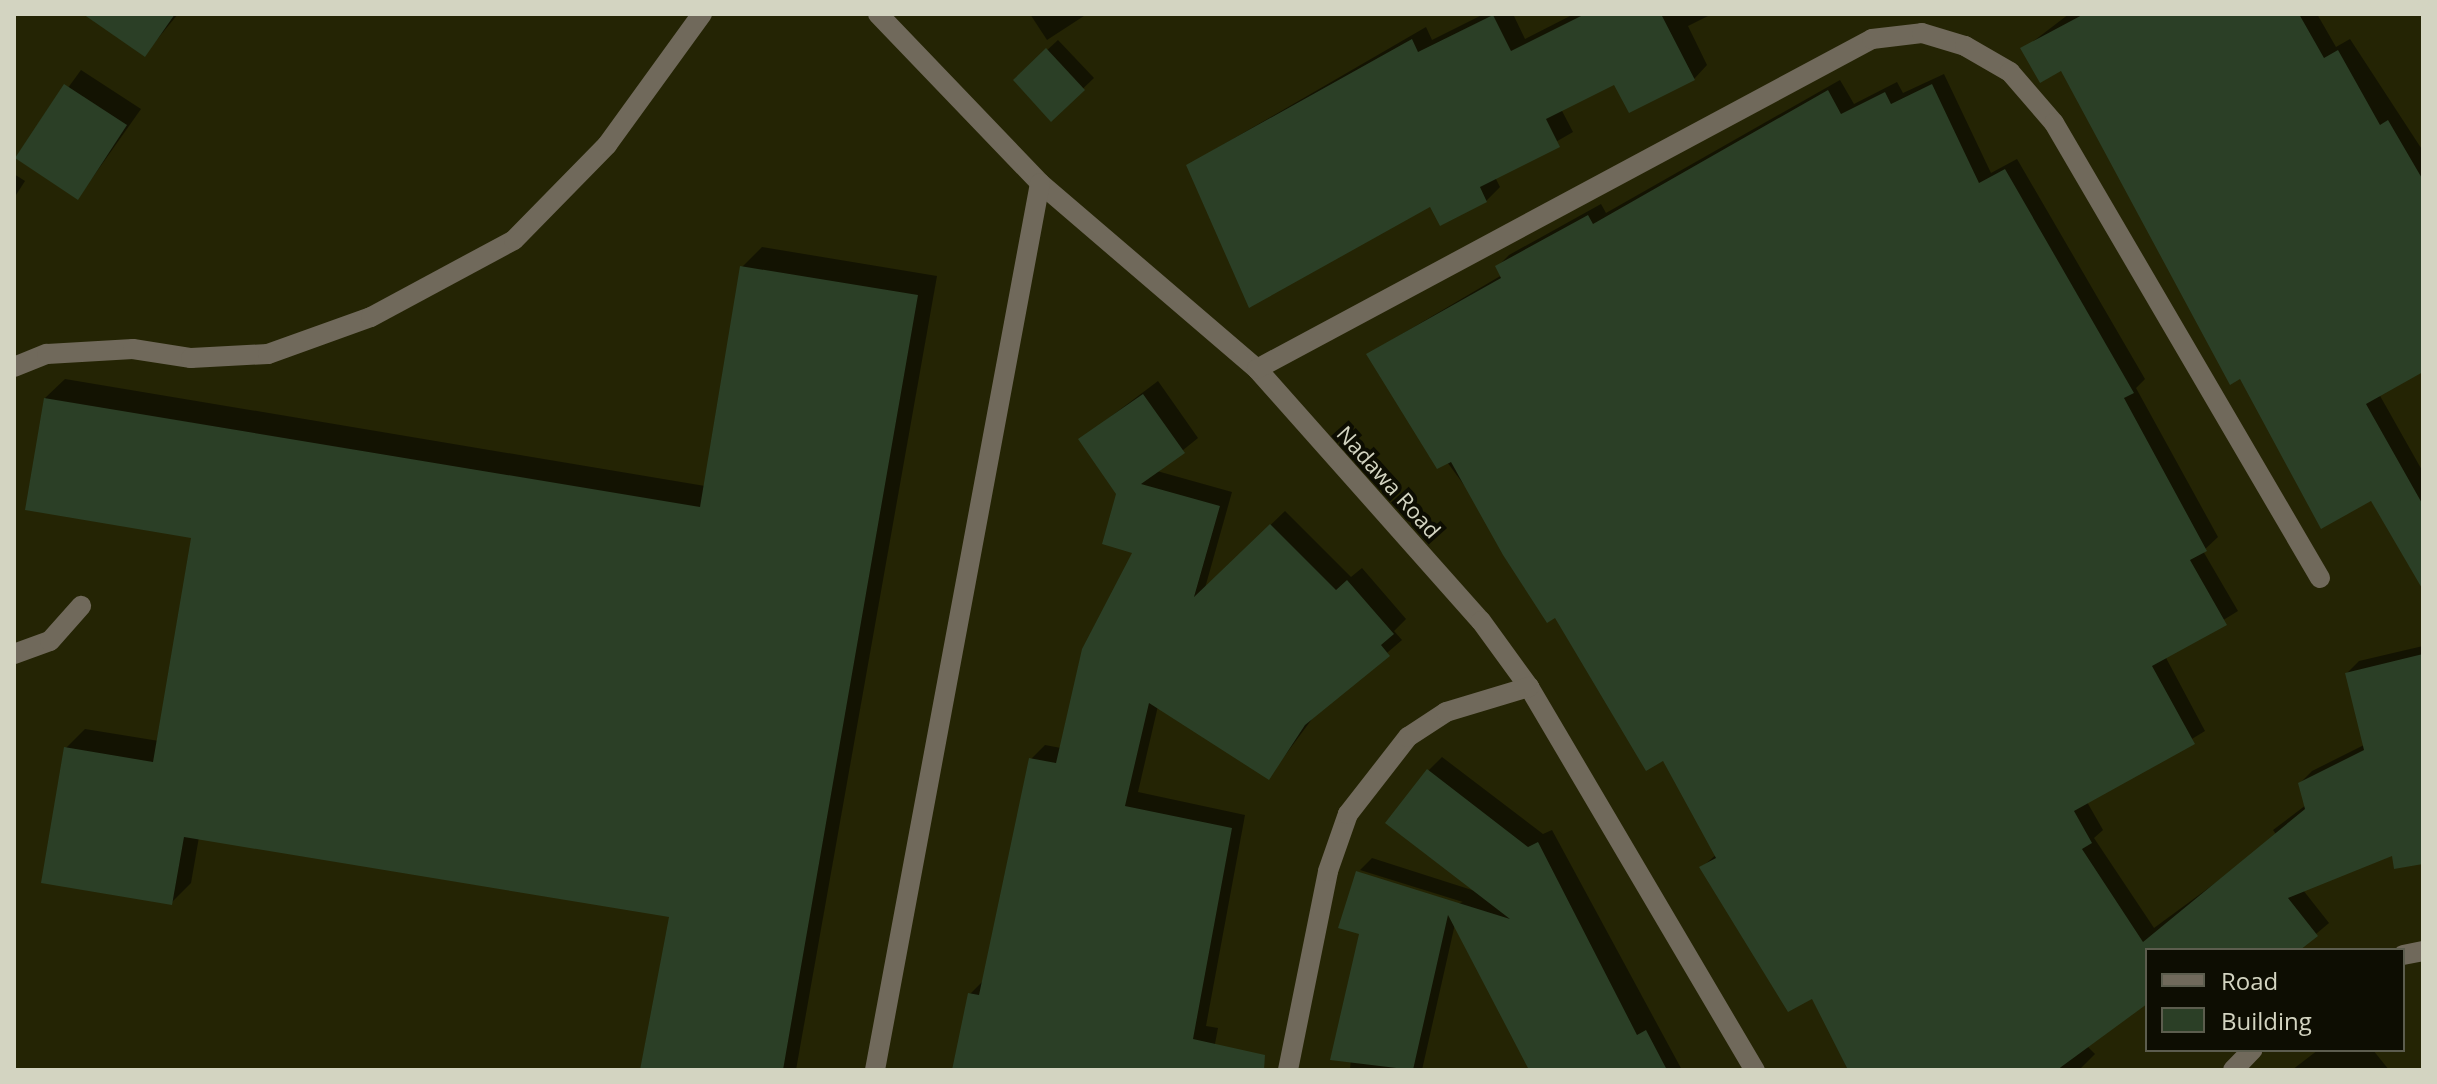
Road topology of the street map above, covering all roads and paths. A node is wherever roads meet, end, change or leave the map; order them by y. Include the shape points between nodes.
1 (702, 14) edge
2 (878, 14) edge
3 (1040, 183) junction
4 (14, 367) edge
5 (1257, 369) junction
6 (2320, 578) dead end
7 (81, 606) dead end
8 (14, 654) edge
9 (1529, 687) junction
10 (2250, 1052) edge
11 (875, 1070) edge
12 (1288, 1070) edge
13 (1755, 1070) edge
14 (2233, 1070) edge

1 - 4 street via 607,145 514,240 371,317 268,354 191,358 133,349 47,354
2 - 3 street, Nadawa Road
3 - 5 street, Nadawa Road
3 - 11 street
5 - 6 street via 1872,39 1922,33 1965,46 2010,72 2054,123
5 - 9 street, Nadawa Road via 1481,621
7 - 8 street via 50,641
9 - 12 street via 1446,712 1408,737 1348,814 1328,871
9 - 13 street, Nadawa Road
10 - 14 street

